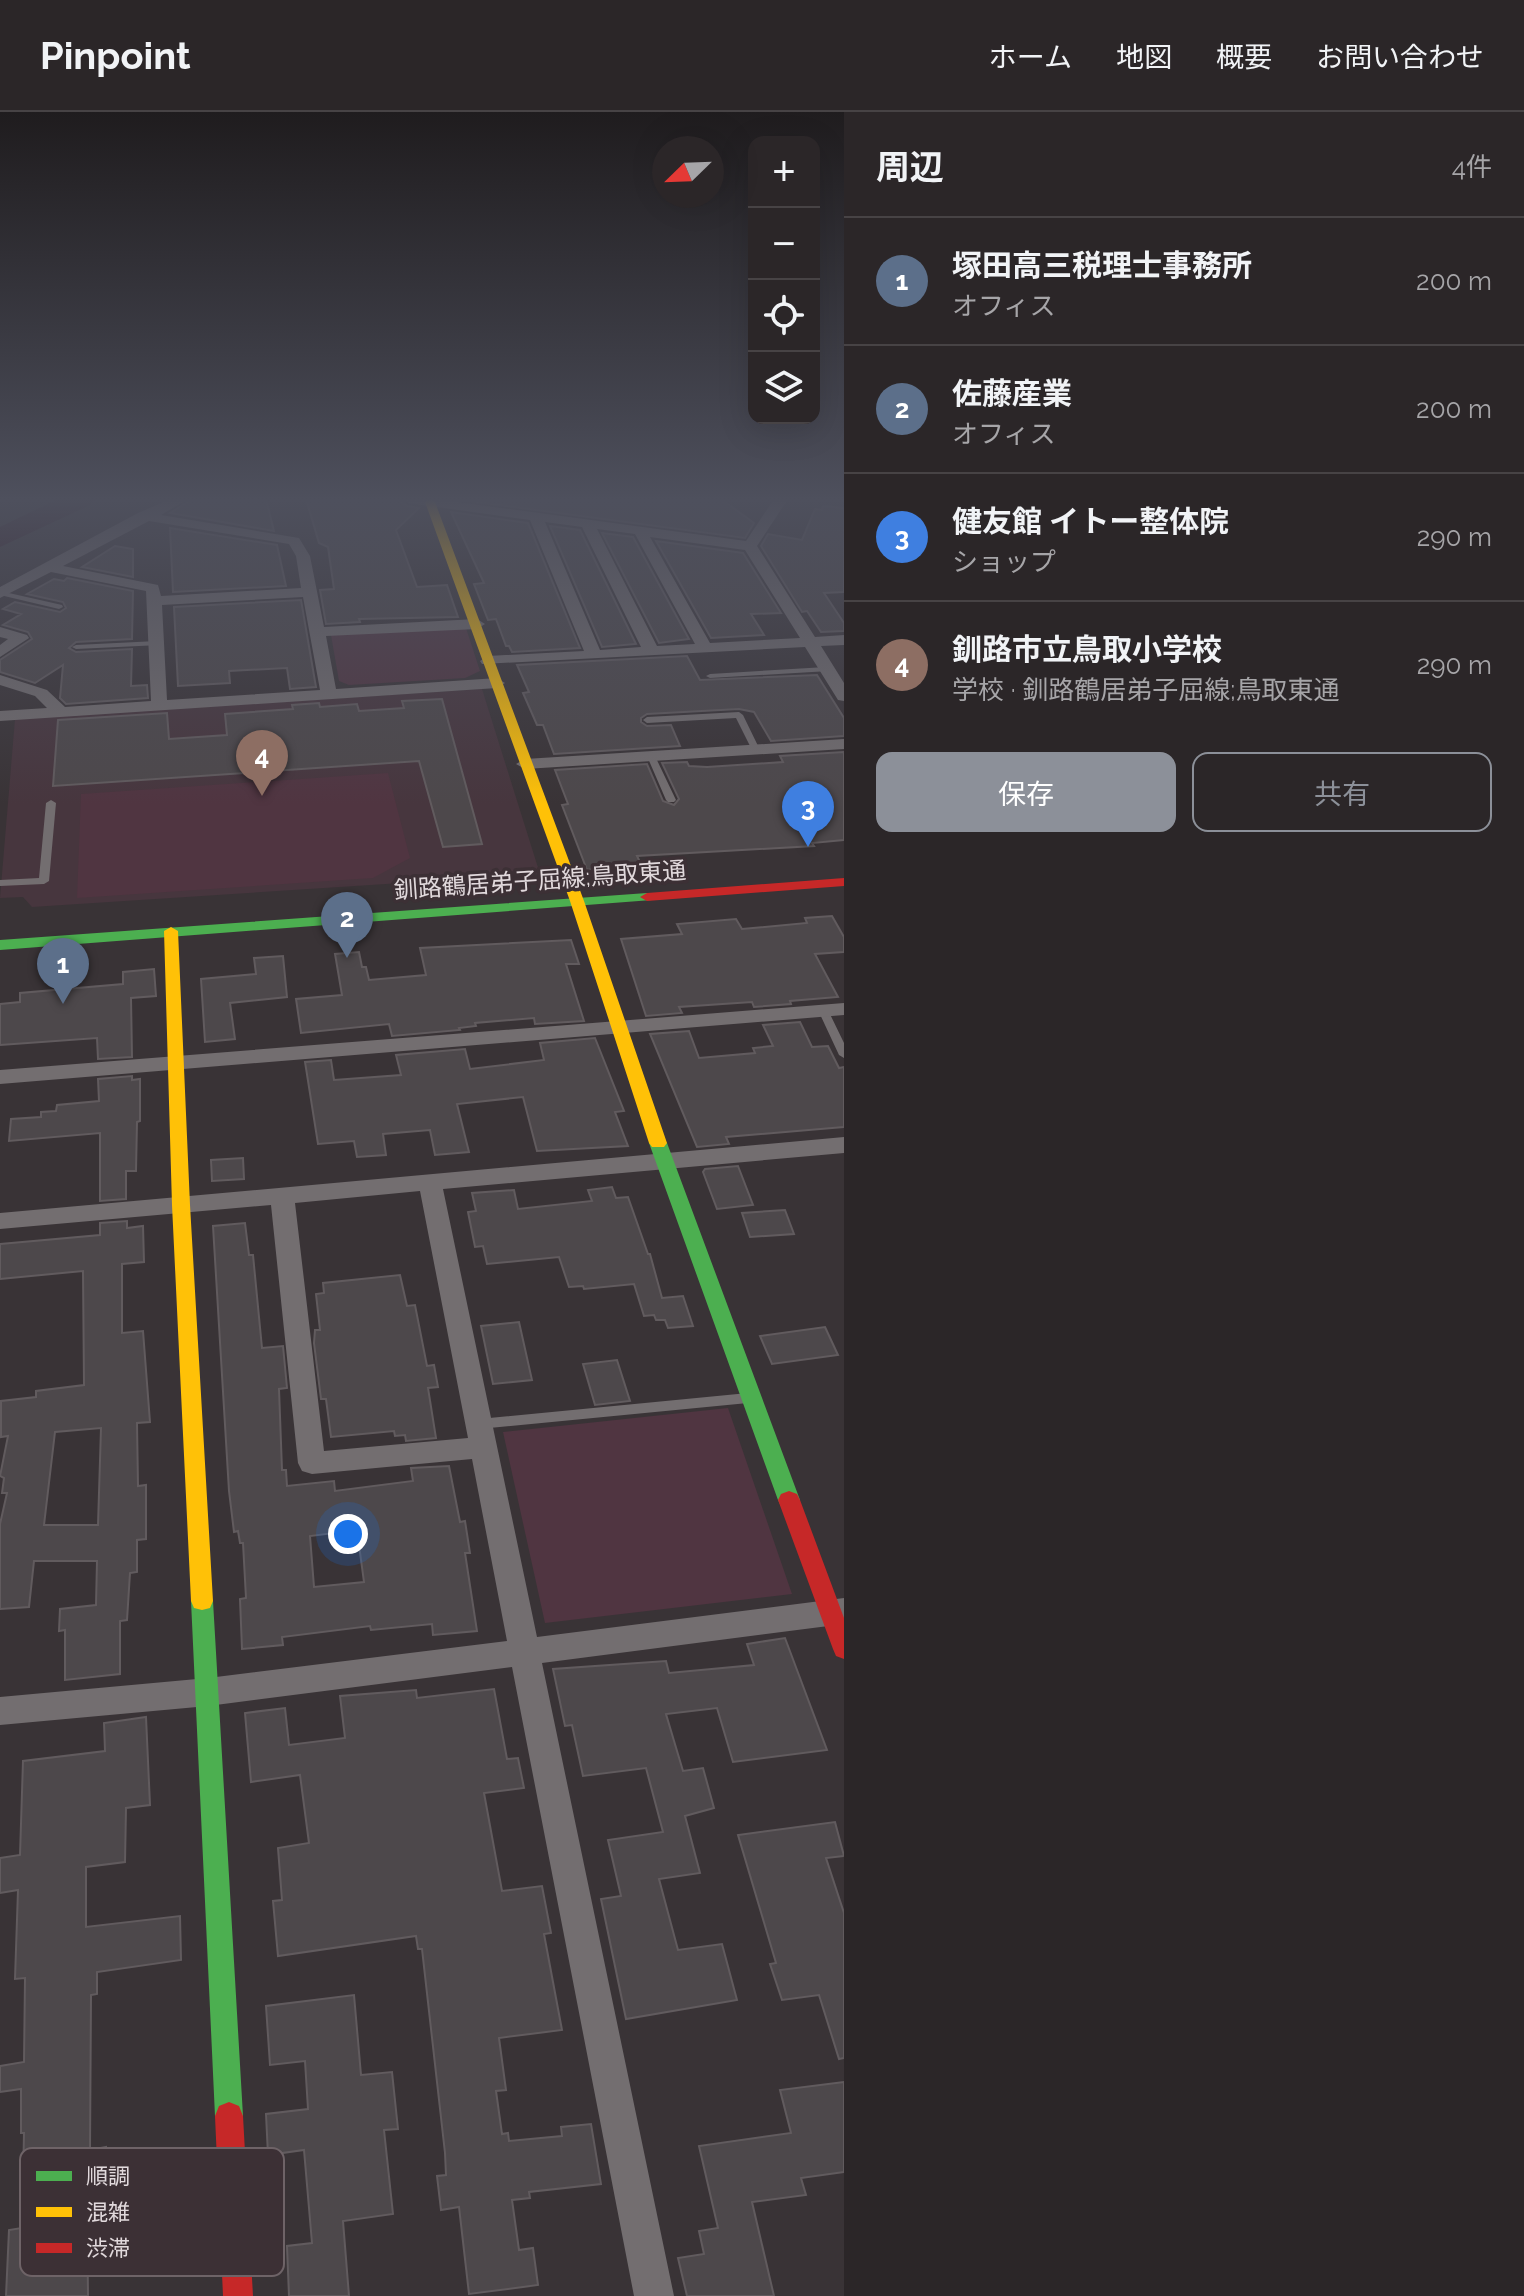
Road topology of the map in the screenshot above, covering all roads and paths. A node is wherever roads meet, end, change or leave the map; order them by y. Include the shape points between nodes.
1 (33, 601) edge
2 (156, 601) edge
3 (312, 601) edge
4 (468, 601) edge
5 (571, 601) edge
6 (626, 601) edge
7 (679, 601) edge
8 (783, 601) edge
9 (59, 607) dead end
10 (477, 624) junction
11 (0, 632) edge
12 (317, 632) junction
13 (844, 640) edge
14 (808, 642) junction
15 (157, 643) junction
16 (76, 647) dead end
17 (705, 648) junction
18 (651, 651) junction
19 (0, 652) edge
20 (594, 655) junction
21 (488, 661) junction
22 (826, 669) junction
23 (710, 676) dead end
24 (0, 680) edge
25 (497, 683) junction
26 (329, 694) junction
27 (844, 696) edge
28 (159, 703) junction
29 (59, 710) junction
30 (0, 715) edge
31 (647, 720) dead end
32 (844, 744) edge
33 (756, 750) junction
34 (651, 756) junction
35 (525, 764) junction
36 (671, 800) dead end
37 (51, 803) dead end
38 (844, 882) edge
39 (0, 883) edge
40 (577, 901) junction
41 (171, 931) junction
42 (0, 945) edge
43 (833, 1009) edge
44 (618, 1025) junction
45 (844, 1055) edge
46 (176, 1063) junction
47 (0, 1077) edge
48 (844, 1145) edge
49 (664, 1162) junction
50 (430, 1183) junction
51 (282, 1197) junction
52 (181, 1205) junction
53 (0, 1221) edge
54 (751, 1398) junction
55 (482, 1436) junction
56 (837, 1612) edge
57 (844, 1649) edge
58 (527, 1653) junction
59 (208, 1692) junction
60 (0, 1711) edge
61 (231, 2148) edge
62 (237, 2276) edge
63 (238, 2296) edge
64 (654, 2296) edge

1 - 9 lane
2 - 15 street
3 - 12 street
4 - 10 street
5 - 20 street
6 - 18 street
7 - 17 street
8 - 14 street
10 - 12 street
10 - 21 street
11 - 19 street via 21,638
12 - 26 street
13 - 14 street
14 - 17 street
14 - 22 street
15 - 16 lane
15 - 28 street
17 - 18 street
18 - 20 street
20 - 21 street
21 - 25 street
22 - 23 lane
22 - 27 street
24 - 29 street via 41,693
25 - 26 street
25 - 35 street
26 - 28 street
28 - 29 street
29 - 30 street
31 - 33 lane via 739,715
32 - 33 street
33 - 34 street
34 - 35 street
34 - 36 lane
35 - 40 street
37 - 39 lane via 44,881
38 - 40 street, 釧路鶴居弟子屈線;鳥取東通
40 - 41 street, 釧路鶴居弟子屈線;鳥取東通
40 - 44 street
41 - 42 street, 釧路鶴居弟子屈線;鳥取東通
41 - 46 street
43 - 44 street
43 - 45 lane
44 - 46 street
44 - 49 street
46 - 47 street
46 - 52 street
48 - 49 street
49 - 50 street
49 - 54 street
50 - 51 street
50 - 55 street
51 - 52 street
51 - 55 street via 312,1463
52 - 53 street
52 - 59 street
54 - 55 lane
54 - 56 street
55 - 58 street
56 - 57 street
56 - 58 street
58 - 59 street
58 - 64 street
59 - 60 street
59 - 61 street
62 - 63 street

